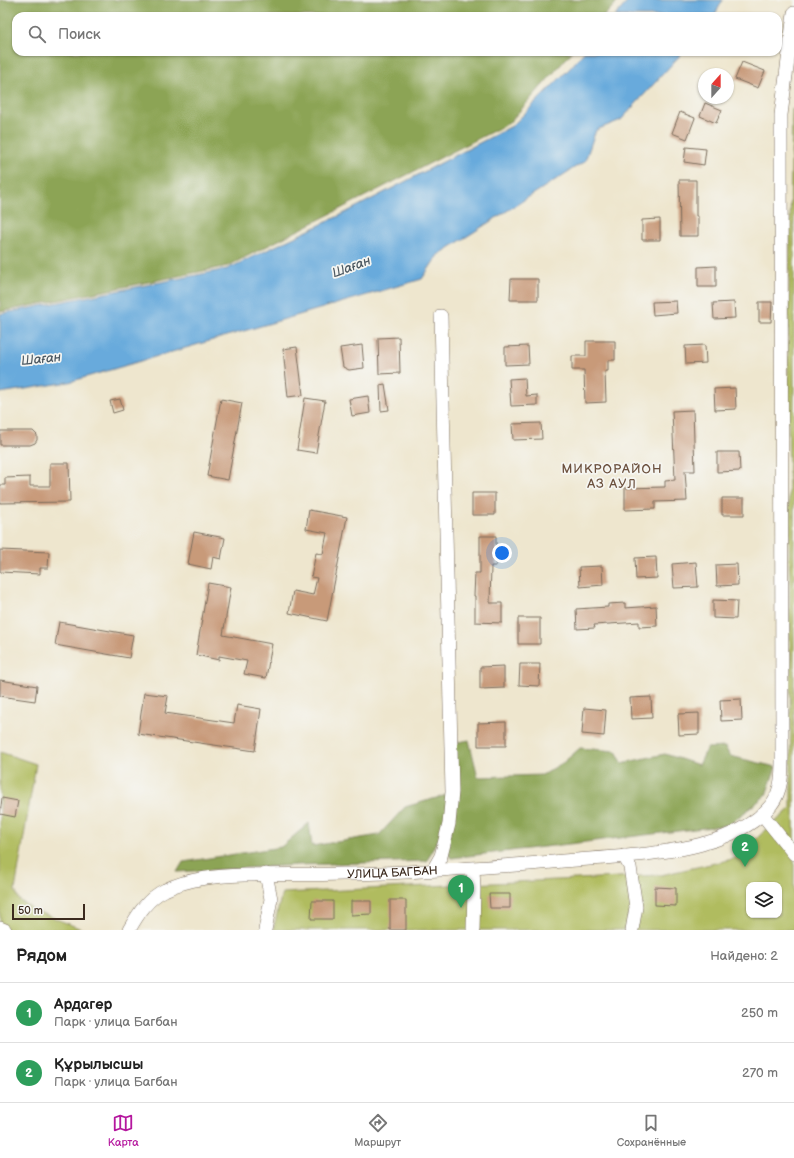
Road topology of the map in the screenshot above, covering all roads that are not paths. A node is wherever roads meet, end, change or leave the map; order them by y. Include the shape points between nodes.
1 (793, 21) edge
2 (441, 316) dead end
3 (762, 814) junction
4 (794, 854) edge
5 (624, 856) junction
6 (473, 869) junction
7 (433, 870) junction
8 (266, 874) junction
9 (0, 928) edge
10 (5, 930) edge
11 (129, 930) edge
12 (265, 930) edge
13 (473, 930) edge
14 (632, 930) edge

1 - 3 street, УЛИЦА БАГБАН via 781,115 782,776 772,804
2 - 7 street via 452,792 446,837 441,856
3 - 4 street
3 - 5 street, УЛИЦА БАГБАН via 737,832 705,844
5 - 6 street, УЛИЦА БАГБАН
5 - 14 street via 630,867 636,907
6 - 7 street, УЛИЦА БАГБАН
6 - 13 street
7 - 8 street, УЛИЦА БАГБАН
8 - 11 street, УЛИЦА БАГБАН via 207,878 180,884 154,897 140,912
8 - 12 street via 270,899
9 - 10 street

